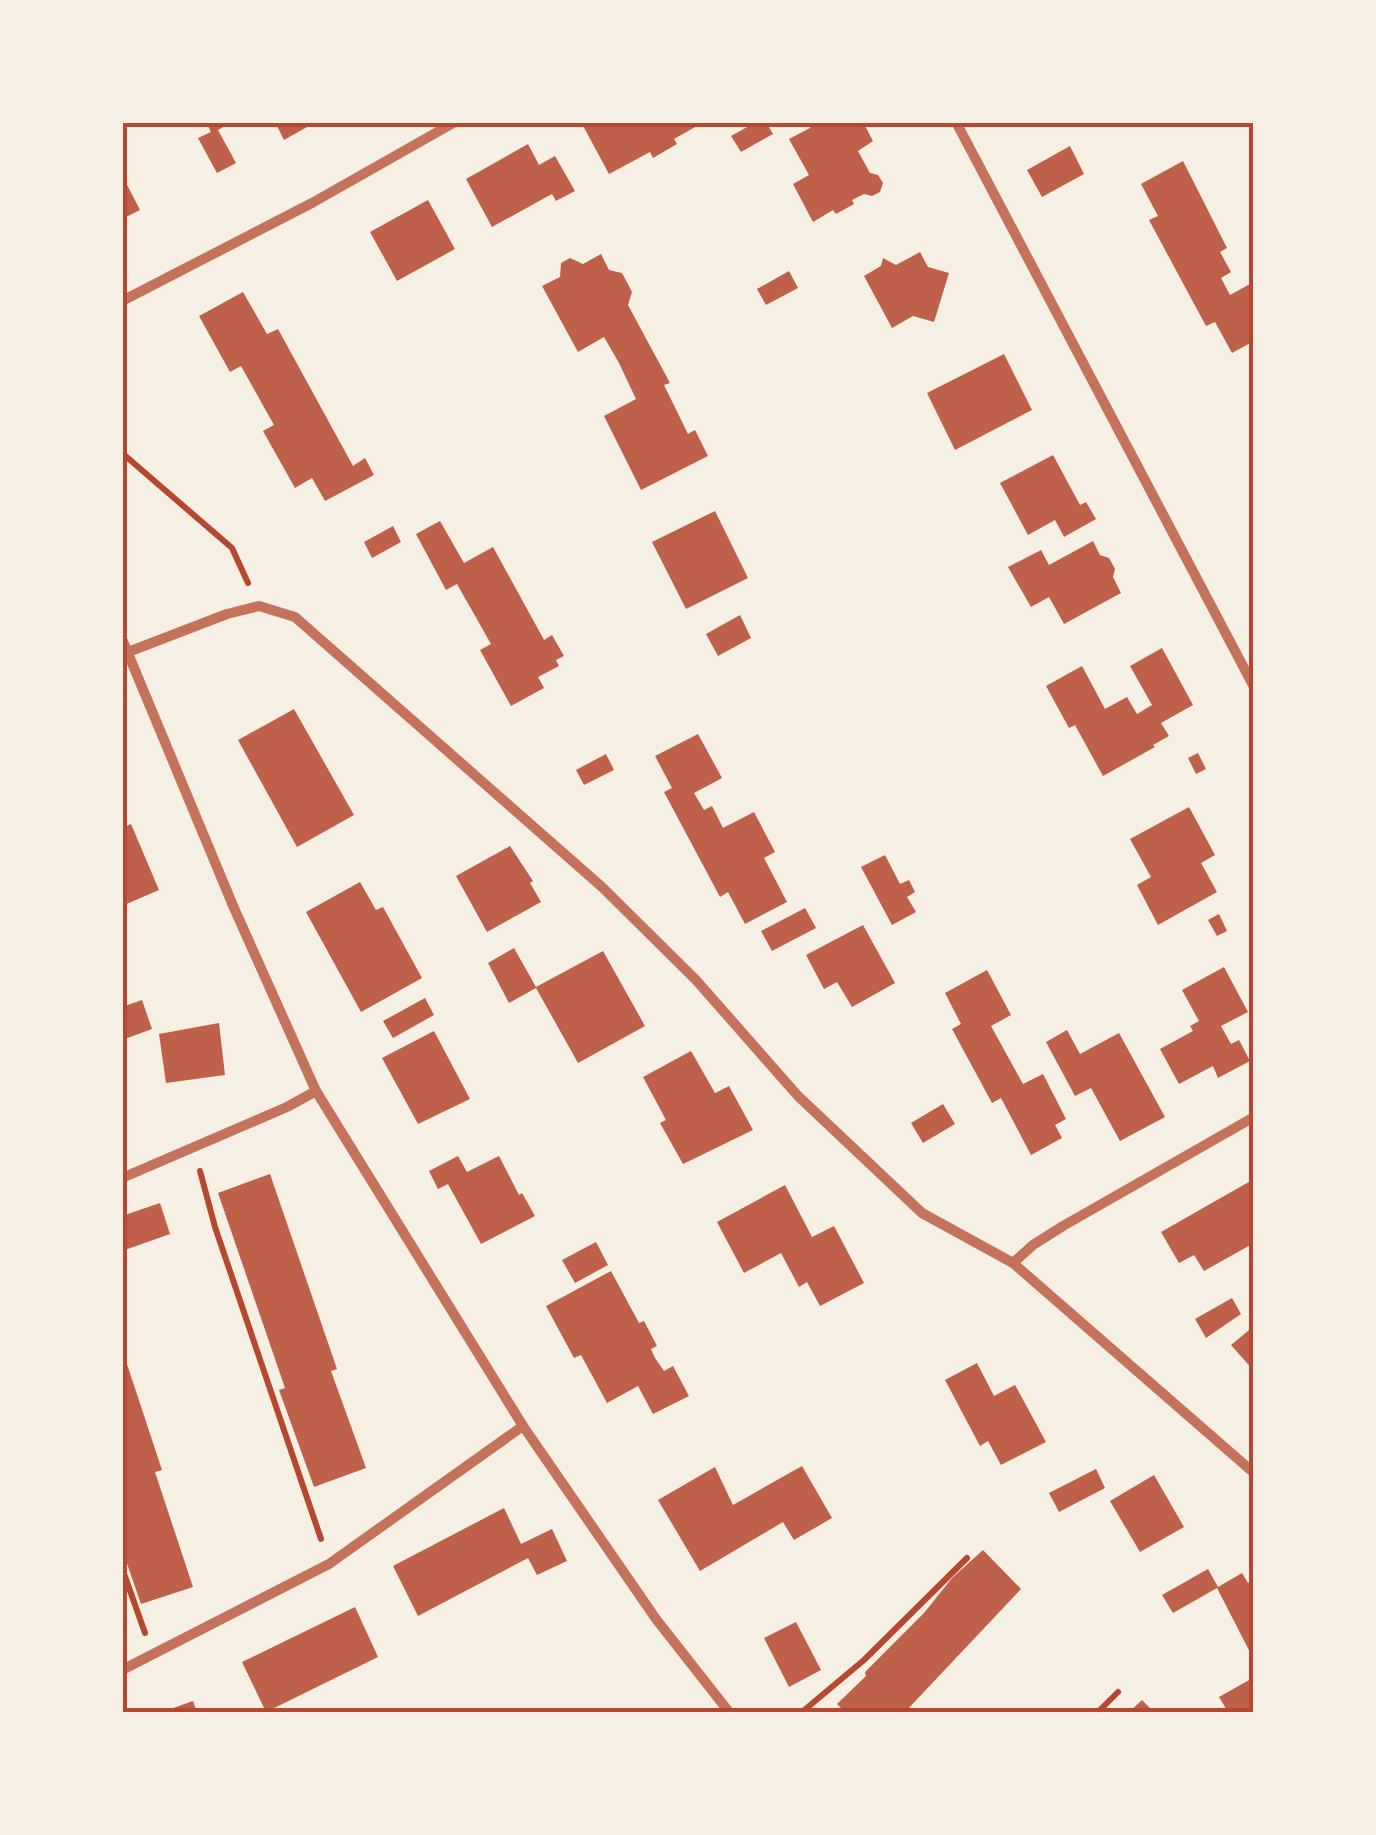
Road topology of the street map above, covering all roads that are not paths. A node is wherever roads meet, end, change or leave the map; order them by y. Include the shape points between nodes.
1 (455, 122) edge
2 (956, 122) edge
3 (122, 301) edge
4 (122, 638) edge
5 (128, 652) junction
6 (1254, 687) edge
7 (316, 1091) junction
8 (1254, 1117) edge
9 (122, 1178) edge
10 (1013, 1263) junction
11 (523, 1426) junction
12 (1254, 1473) edge
13 (122, 1670) edge
14 (729, 1712) edge

1 - 3 street
2 - 6 street
4 - 5 street
5 - 7 street
5 - 10 street via 259,606 295,617 602,887 798,1096 922,1212
7 - 9 street
7 - 11 street
8 - 10 street via 1033,1244
10 - 12 street
11 - 13 street via 329,1564
11 - 14 street

